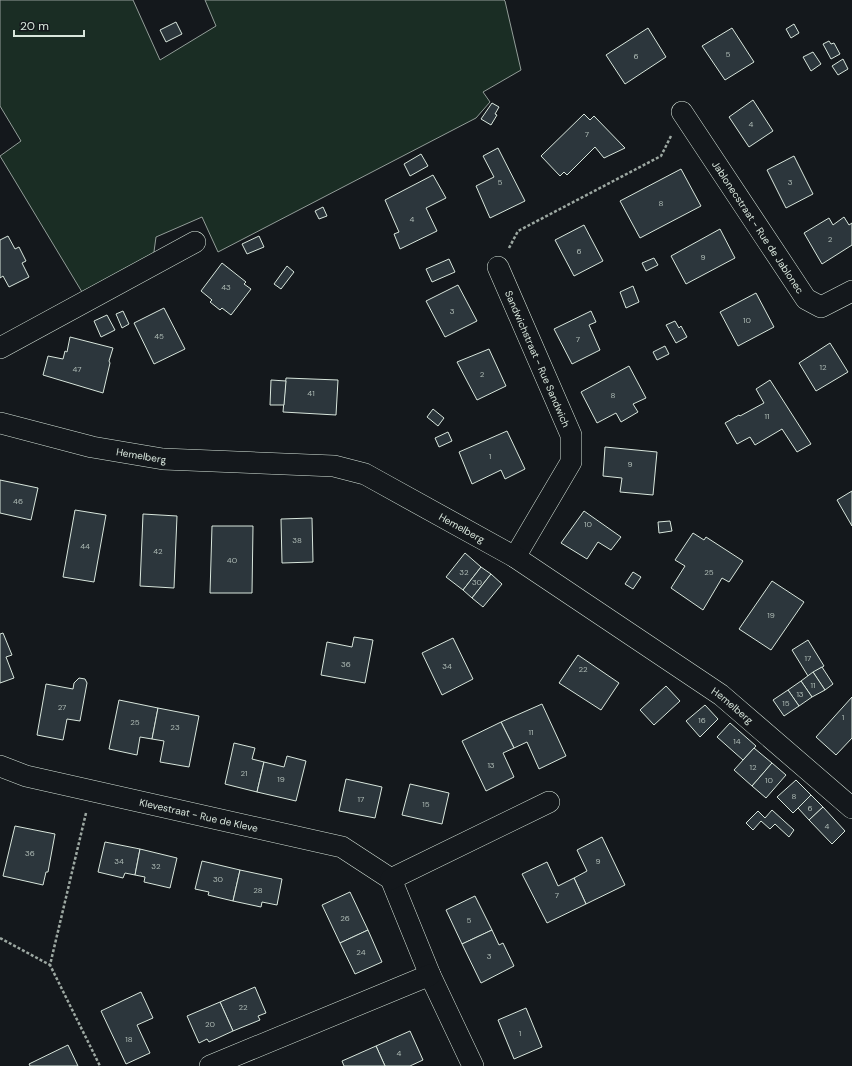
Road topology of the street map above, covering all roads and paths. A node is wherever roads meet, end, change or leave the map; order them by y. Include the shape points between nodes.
1 (682, 112) dead end
2 (661, 156) dead end
3 (518, 231) dead end
4 (195, 242) dead end
5 (498, 267) dead end
6 (852, 291) edge
7 (0, 348) edge
8 (0, 423) edge
9 (515, 557) junction
10 (0, 766) edge
11 (91, 791) junction
12 (548, 802) dead end
13 (852, 808) edge
14 (391, 879) junction
15 (0, 938) edge
16 (50, 965) junction
17 (430, 975) junction
18 (100, 1066) edge
19 (210, 1066) edge
20 (473, 1066) edge

1 - 6 street, Jablonecstraat - Rue de Jablonec via 806,299 821,307
2 - 3 path
4 - 7 street
5 - 9 street, Sandwichstraat - Rue Sandwich via 572,435 571,462
8 - 9 street, Hemelberg via 92,447 163,459 334,466 365,474
9 - 13 street, Hemelberg via 721,695
10 - 11 street, Klevestraat - Rue de Kleve via 26,776
11 - 14 street, Klevestraat - Rue de Kleve via 342,847
11 - 16 path
12 - 14 street
14 - 17 street
15 - 16 path
16 - 18 path
17 - 19 street
17 - 20 street

